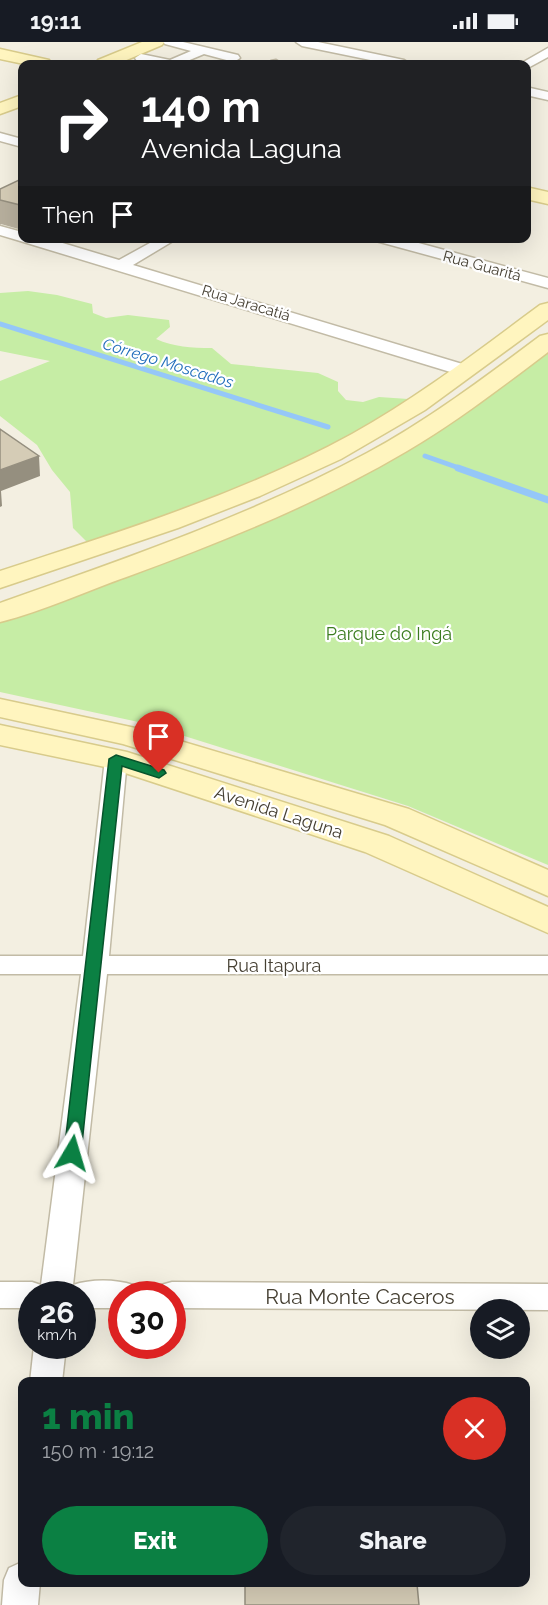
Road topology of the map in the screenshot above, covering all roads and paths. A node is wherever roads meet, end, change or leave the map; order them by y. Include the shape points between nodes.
1 (156, 42) edge
2 (169, 42) edge
3 (302, 42) edge
4 (203, 50) junction
5 (548, 52) edge
6 (0, 54) edge
7 (187, 57) junction
8 (141, 58) dead end
9 (234, 58) dead end
10 (26, 60) edge
11 (113, 60) edge
12 (151, 60) edge
13 (180, 60) edge
14 (201, 60) edge
15 (382, 60) edge
16 (531, 62) edge
17 (0, 65) edge
18 (18, 69) edge
19 (531, 92) edge
20 (548, 96) edge
21 (18, 102) edge
22 (0, 109) edge
23 (0, 137) edge
24 (18, 142) edge
25 (531, 181) edge
26 (548, 185) edge
27 (531, 194) edge
28 (548, 198) edge
29 (0, 230) edge
30 (18, 236) edge
31 (46, 243) edge
32 (162, 243) edge
33 (399, 243) edge
34 (122, 265) junction
35 (548, 284) edge
36 (548, 310) edge
37 (548, 341) edge
38 (463, 370) junction
39 (0, 580) edge
40 (0, 613) edge
41 (0, 708) edge
42 (0, 735) edge
43 (116, 759) junction
44 (548, 884) edge
45 (548, 921) edge
46 (0, 965) edge
47 (95, 965) junction
48 (548, 965) edge
49 (58, 1281) edge
50 (0, 1295) edge
51 (18, 1295) edge
52 (186, 1295) edge
53 (548, 1298) edge
54 (49, 1359) edge
55 (47, 1377) edge
56 (21, 1587) edge
57 (20, 1605) edge

1 - 11 main road
2 - 4 street
3 - 15 street
4 - 7 street
4 - 9 street
5 - 16 street
6 - 10 main road
7 - 13 street
7 - 14 street
8 - 12 street
17 - 18 main road
19 - 20 street
21 - 22 main road
23 - 24 street
25 - 26 main road
27 - 28 main road
29 - 30 street
31 - 34 street, Rua Jaracatiá
32 - 34 street
33 - 35 street, Rua Guaritá
34 - 38 street, Rua Jaracatiá
36 - 38 main road
37 - 40 main road via 436,423 294,500 158,556
38 - 39 main road via 403,414 333,454 245,493
41 - 44 main road, Avenida Laguna via 129,736 397,817
42 - 43 main road, Avenida Laguna
43 - 45 main road, Avenida Laguna via 377,844
43 - 47 street
46 - 47 street, Rua Itapura
47 - 48 street, Rua Itapura
47 - 49 street
50 - 51 street
52 - 53 street, Rua Monte Caceros
54 - 55 street
56 - 57 street

